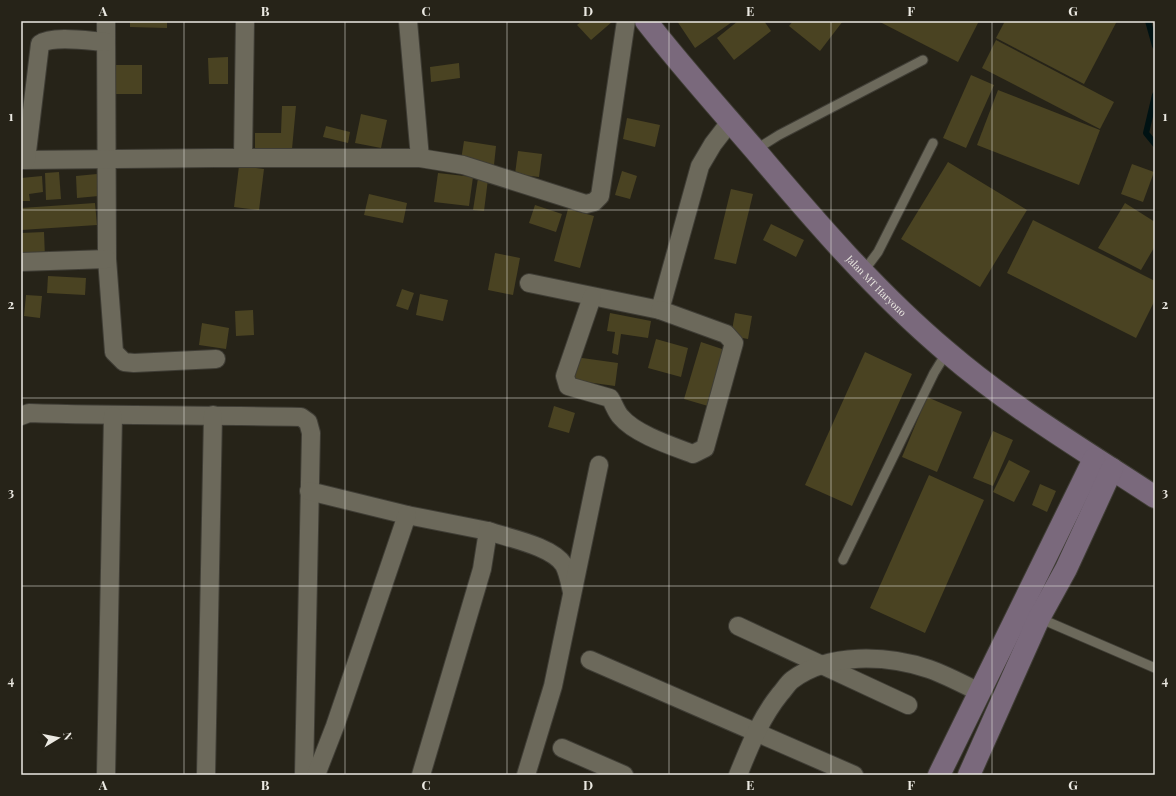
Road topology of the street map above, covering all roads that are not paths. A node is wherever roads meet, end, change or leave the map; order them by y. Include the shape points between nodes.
1 (106, 21) edge
2 (245, 21) edge
3 (408, 21) edge
4 (626, 21) edge
5 (646, 21) edge
6 (106, 42) junction
7 (923, 60) dead end
8 (730, 122) junction
9 (933, 143) dead end
10 (754, 150) junction
11 (243, 158) junction
12 (420, 158) junction
13 (24, 160) edge
14 (106, 160) junction
15 (107, 259) junction
16 (21, 262) edge
17 (862, 273) junction
18 (529, 283) dead end
19 (592, 297) junction
20 (660, 310) junction
21 (947, 352) junction
22 (216, 359) dead end
23 (213, 415) junction
24 (21, 416) edge
25 (113, 416) junction
26 (1103, 464) junction
27 (599, 465) dead end
28 (309, 491) junction
29 (1155, 497) edge
30 (407, 515) junction
31 (488, 531) junction
32 (843, 560) dead end
33 (572, 592) junction
34 (1039, 618) junction
35 (738, 626) dead end
36 (590, 660) dead end
37 (820, 664) junction
38 (1155, 668) edge
39 (979, 692) junction
40 (908, 706) dead end
41 (755, 732) junction
42 (562, 748) dead end
43 (106, 775) edge
44 (206, 775) edge
45 (304, 775) edge
46 (316, 775) edge
47 (421, 775) edge
48 (526, 775) edge
49 (624, 775) edge
50 (738, 775) edge
51 (854, 775) edge
52 (939, 775) edge
53 (969, 775) edge

1 - 6 street
2 - 11 street
3 - 12 street
4 - 12 street via 600,196 594,202 586,204 463,165
5 - 8 street, Jalan MT Haryono
6 - 13 street via 60,40 44,41 40,44
6 - 14 street
7 - 10 lane
8 - 10 street, Jalan MT Haryono
8 - 20 street via 700,166
9 - 17 lane via 878,252
10 - 17 street, Jalan MT Haryono
11 - 12 street
11 - 14 street
13 - 14 street
14 - 15 street
15 - 16 street
15 - 22 street via 114,352 124,362
17 - 21 street, Jalan MT Haryono
18 - 19 street
19 - 20 street
19 - 20 street via 565,376 568,386 610,398 625,422 653,438 693,454 705,448 734,343 726,334
21 - 26 street, Jalan MT Haryono via 996,390
21 - 32 lane via 934,373
23 - 25 street
23 - 28 street via 300,417 308,422 311,433
23 - 44 street
24 - 25 street via 29,413
25 - 43 street
26 - 29 street, Jalan MT Haryono
26 - 34 street via 1066,569
26 - 39 street
27 - 33 street
28 - 30 street
28 - 45 street
30 - 31 street
30 - 46 street
31 - 33 street via 546,550 559,559 565,566
31 - 47 street via 482,569
33 - 48 street via 553,686
34 - 38 lane
34 - 53 street
35 - 37 street
36 - 41 street
37 - 39 street via 859,659 891,661 929,669
37 - 40 street
37 - 41 street via 791,681 770,707
39 - 52 street
41 - 50 street
41 - 51 street
42 - 49 street

